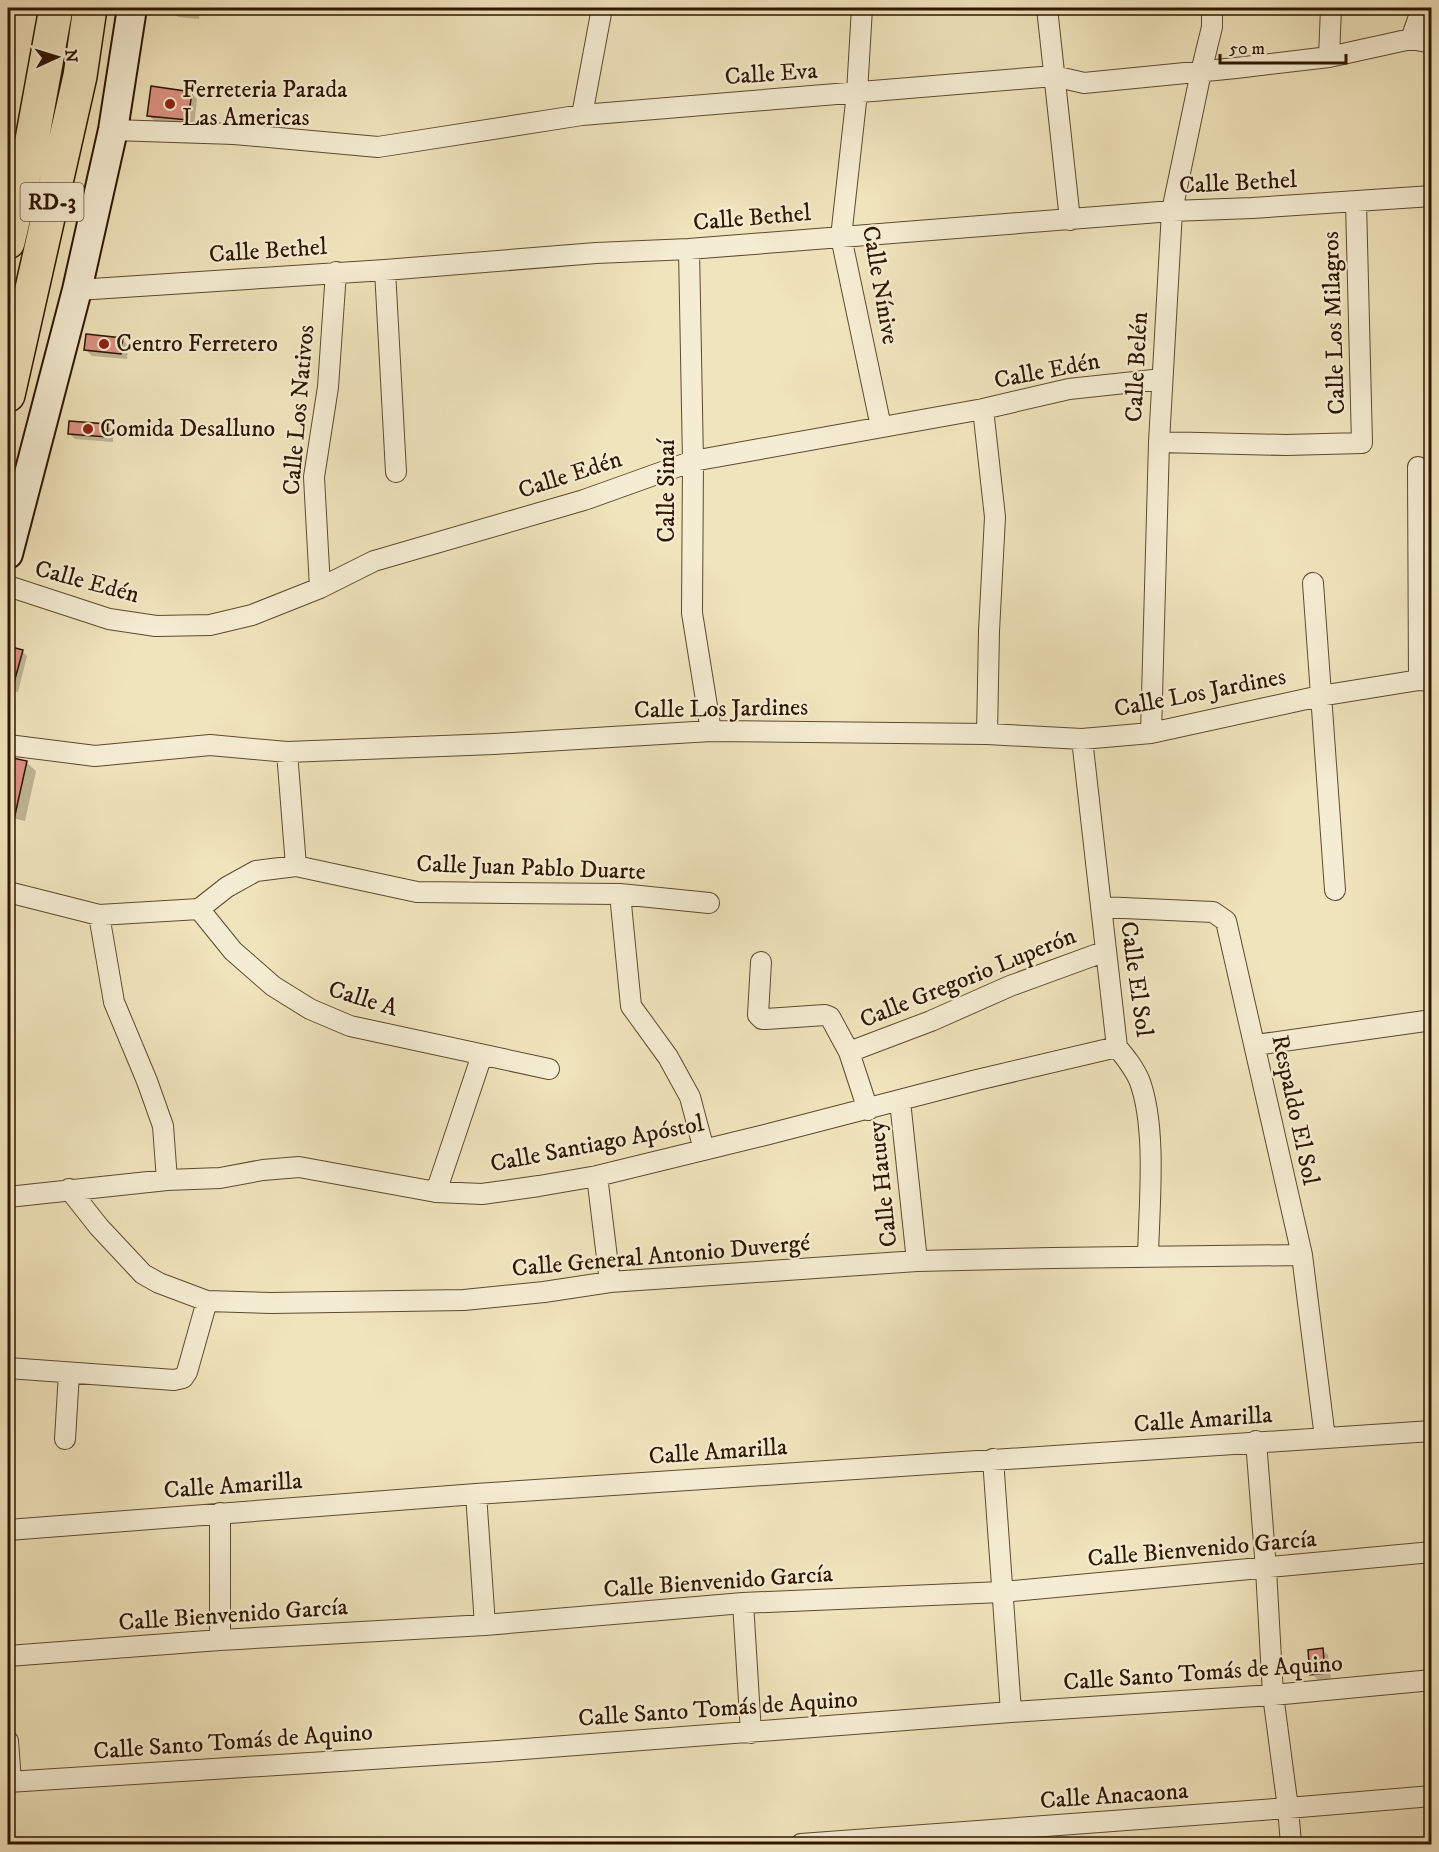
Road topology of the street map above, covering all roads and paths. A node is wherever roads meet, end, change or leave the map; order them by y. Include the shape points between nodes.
1 (56, 8) edge
2 (90, 8) edge
3 (132, 8) edge
4 (602, 8) edge
5 (862, 8) edge
6 (1047, 8) edge
7 (1212, 8) edge
8 (1331, 8) edge
9 (1422, 8) edge
10 (1411, 39) junction
11 (1431, 42) edge
12 (1329, 57) junction
13 (1201, 72) junction
14 (1054, 76) junction
15 (857, 93) junction
16 (582, 115) junction
17 (113, 130) junction
18 (1431, 196) edge
19 (1356, 202) junction
20 (1172, 211) junction
21 (1070, 220) junction
22 (840, 237) junction
23 (8, 242) edge
24 (689, 249) junction
25 (385, 270) junction
26 (336, 272) junction
27 (77, 290) junction
28 (1162, 379) junction
29 (8, 395) edge
30 (983, 409) junction
31 (881, 428) junction
32 (1159, 442) junction
33 (693, 461) junction
34 (1419, 467) dead end
35 (396, 471) dead end
36 (8, 554) edge
37 (1313, 583) dead end
38 (8, 586) edge
39 (320, 588) junction
40 (1425, 680) edge
41 (1320, 696) junction
42 (711, 731) junction
43 (1151, 733) junction
44 (987, 734) junction
45 (1083, 739) junction
46 (8, 745) edge
47 (287, 753) junction
48 (296, 866) junction
49 (1335, 890) dead end
50 (8, 892) edge
51 (620, 894) junction
52 (710, 903) dead end
53 (1101, 907) junction
54 (199, 909) junction
55 (99, 915) junction
56 (1106, 951) junction
57 (761, 962) dead end
58 (1431, 1020) edge
59 (1256, 1045) junction
60 (1117, 1047) junction
61 (849, 1052) junction
62 (482, 1055) junction
63 (549, 1069) dead end
64 (900, 1101) junction
65 (868, 1110) junction
66 (704, 1149) junction
67 (597, 1176) junction
68 (167, 1180) junction
69 (69, 1189) junction
70 (436, 1192) junction
71 (8, 1197) edge
72 (1302, 1255) junction
73 (1148, 1257) junction
74 (917, 1261) junction
75 (610, 1282) junction
76 (207, 1301) junction
77 (8, 1368) edge
78 (69, 1373) junction
79 (1431, 1431) edge
80 (1325, 1438) junction
81 (65, 1439) dead end
82 (1256, 1442) junction
83 (993, 1459) junction
84 (476, 1494) junction
85 (220, 1513) junction
86 (8, 1530) edge
87 (1431, 1552) edge
88 (1266, 1569) junction
89 (1002, 1592) junction
90 (743, 1603) junction
91 (484, 1624) junction
92 (220, 1640) junction
93 (8, 1656) edge
94 (1431, 1680) edge
95 (1273, 1695) junction
96 (1011, 1712) junction
97 (751, 1733) junction
98 (8, 1741) edge
99 (9, 1782) edge
100 (1431, 1796) edge
101 (1288, 1808) junction
102 (801, 1845) edge
103 (1291, 1845) edge

1 - 23 highway, RD-3 via 32,140
2 - 29 highway, RD-3 via 80,76
3 - 17 main road
4 - 16 street
5 - 15 street, Calle Nínive
6 - 14 street
7 - 13 street, Calle Belén via 1212,27
8 - 12 street
9 - 10 street
10 - 11 street, Calle Eva
10 - 12 street, Calle Eva
12 - 13 street, Calle Eva
13 - 14 street, Calle Eva via 1084,83
13 - 20 street, Calle Belén
14 - 15 street, Calle Eva
14 - 21 street
15 - 16 street, Calle Eva
15 - 22 street, Calle Nínive
16 - 17 street, Calle Eva via 378,147 234,134
17 - 27 main road
18 - 19 street, Calle Bethel
19 - 20 street, Calle Bethel
19 - 32 street, Calle Los Milagros via 1362,443
20 - 21 street, Calle Bethel
20 - 28 street, Calle Belén
21 - 22 street, Calle Bethel
22 - 24 street, Calle Bethel
22 - 31 street, Calle Nínive
24 - 25 street, Calle Bethel
24 - 33 street, Calle Sinaí
25 - 26 street, Calle Bethel
25 - 35 street
26 - 27 street, Calle Bethel
26 - 39 street, Calle Los Nativos via 328,387 314,477
27 - 36 main road
28 - 30 street, Calle Edén via 1069,389
28 - 32 street, Calle Belén
30 - 31 street, Calle Edén
30 - 44 street via 995,517
31 - 33 street, Calle Edén
32 - 43 street, Calle Belén
33 - 39 street, Calle Edén via 584,500 374,561
33 - 42 street, Calle Sinaí via 692,613
34 - 40 street
37 - 41 street
38 - 39 street, Calle Edén via 109,619 156,626 210,625 252,615
40 - 41 street, Calle Los Jardines
41 - 43 street, Calle Los Jardines
41 - 49 street
42 - 44 street, Calle Los Jardines
42 - 47 street, Calle Los Jardines
43 - 45 street, Calle Los Jardines
44 - 45 street, Calle Los Jardines
45 - 53 street, Calle El Sol
46 - 47 street, Calle Los Jardines via 95,756 210,745
47 - 48 street
48 - 51 street, Calle Juan Pablo Duarte via 417,892
48 - 54 street, Calle Juan Pablo Duarte via 256,870
50 - 55 street
51 - 52 street, Calle Juan Pablo Duarte
51 - 66 street via 631,1006 690,1097
53 - 56 street, Calle El Sol
53 - 59 street, Respaldo El Sol via 1213,912 1226,921
54 - 55 street
54 - 62 street, Calle A via 233,951 273,986 310,1009 350,1026
55 - 68 street via 114,1002 163,1126
56 - 60 street, Calle El Sol
56 - 61 street, Calle Gregorio Luperón
57 - 61 street via 758,1015 762,1019 830,1017
58 - 59 street
59 - 72 street, Respaldo El Sol
60 - 64 street, Calle Santiago Apóstol
60 - 73 street, Calle El Sol via 1140,1081 1146,1104 1150,1134
61 - 65 street
62 - 63 street, Calle A
62 - 70 street
64 - 65 street, Calle Santiago Apóstol
64 - 74 street, Calle Hatuey
65 - 66 street, Calle Santiago Apóstol
66 - 67 street, Calle Santiago Apóstol
67 - 70 street, Calle Santiago Apóstol via 482,1194
67 - 75 street
68 - 69 street, Calle Santiago Apóstol
68 - 70 street, Calle Santiago Apóstol via 220,1178 299,1167
69 - 71 street, Calle Santiago Apóstol
69 - 76 street, Calle General Antonio Duvergé via 143,1274
72 - 73 street, Calle General Antonio Duvergé
72 - 80 street, Respaldo El Sol
73 - 74 street, Calle General Antonio Duvergé
74 - 75 street, Calle General Antonio Duvergé
75 - 76 street, Calle General Antonio Duvergé via 464,1300
76 - 78 street via 183,1378
77 - 78 street
78 - 81 street
79 - 80 street, Calle Amarilla
80 - 82 street, Calle Amarilla
82 - 83 street, Calle Amarilla
82 - 88 street
83 - 84 street, Calle Amarilla
83 - 89 street
84 - 85 street, Calle Amarilla
84 - 91 street
85 - 86 street, Calle Amarilla
85 - 92 street
87 - 88 street, Calle Bienvenido García
88 - 89 street, Calle Bienvenido García
88 - 95 street
89 - 90 street, Calle Bienvenido García
89 - 96 street
90 - 91 street, Calle Bienvenido García
90 - 97 street
91 - 92 street, Calle Bienvenido García
92 - 93 street, Calle Bienvenido García
94 - 95 street, Calle Santo Tomás de Aquino
95 - 96 street, Calle Santo Tomás de Aquino
95 - 101 street
96 - 97 street, Calle Santo Tomás de Aquino
97 - 99 street, Calle Santo Tomás de Aquino
98 - 99 street
100 - 101 street, Calle Anacaona
101 - 102 street, Calle Anacaona
101 - 103 street

